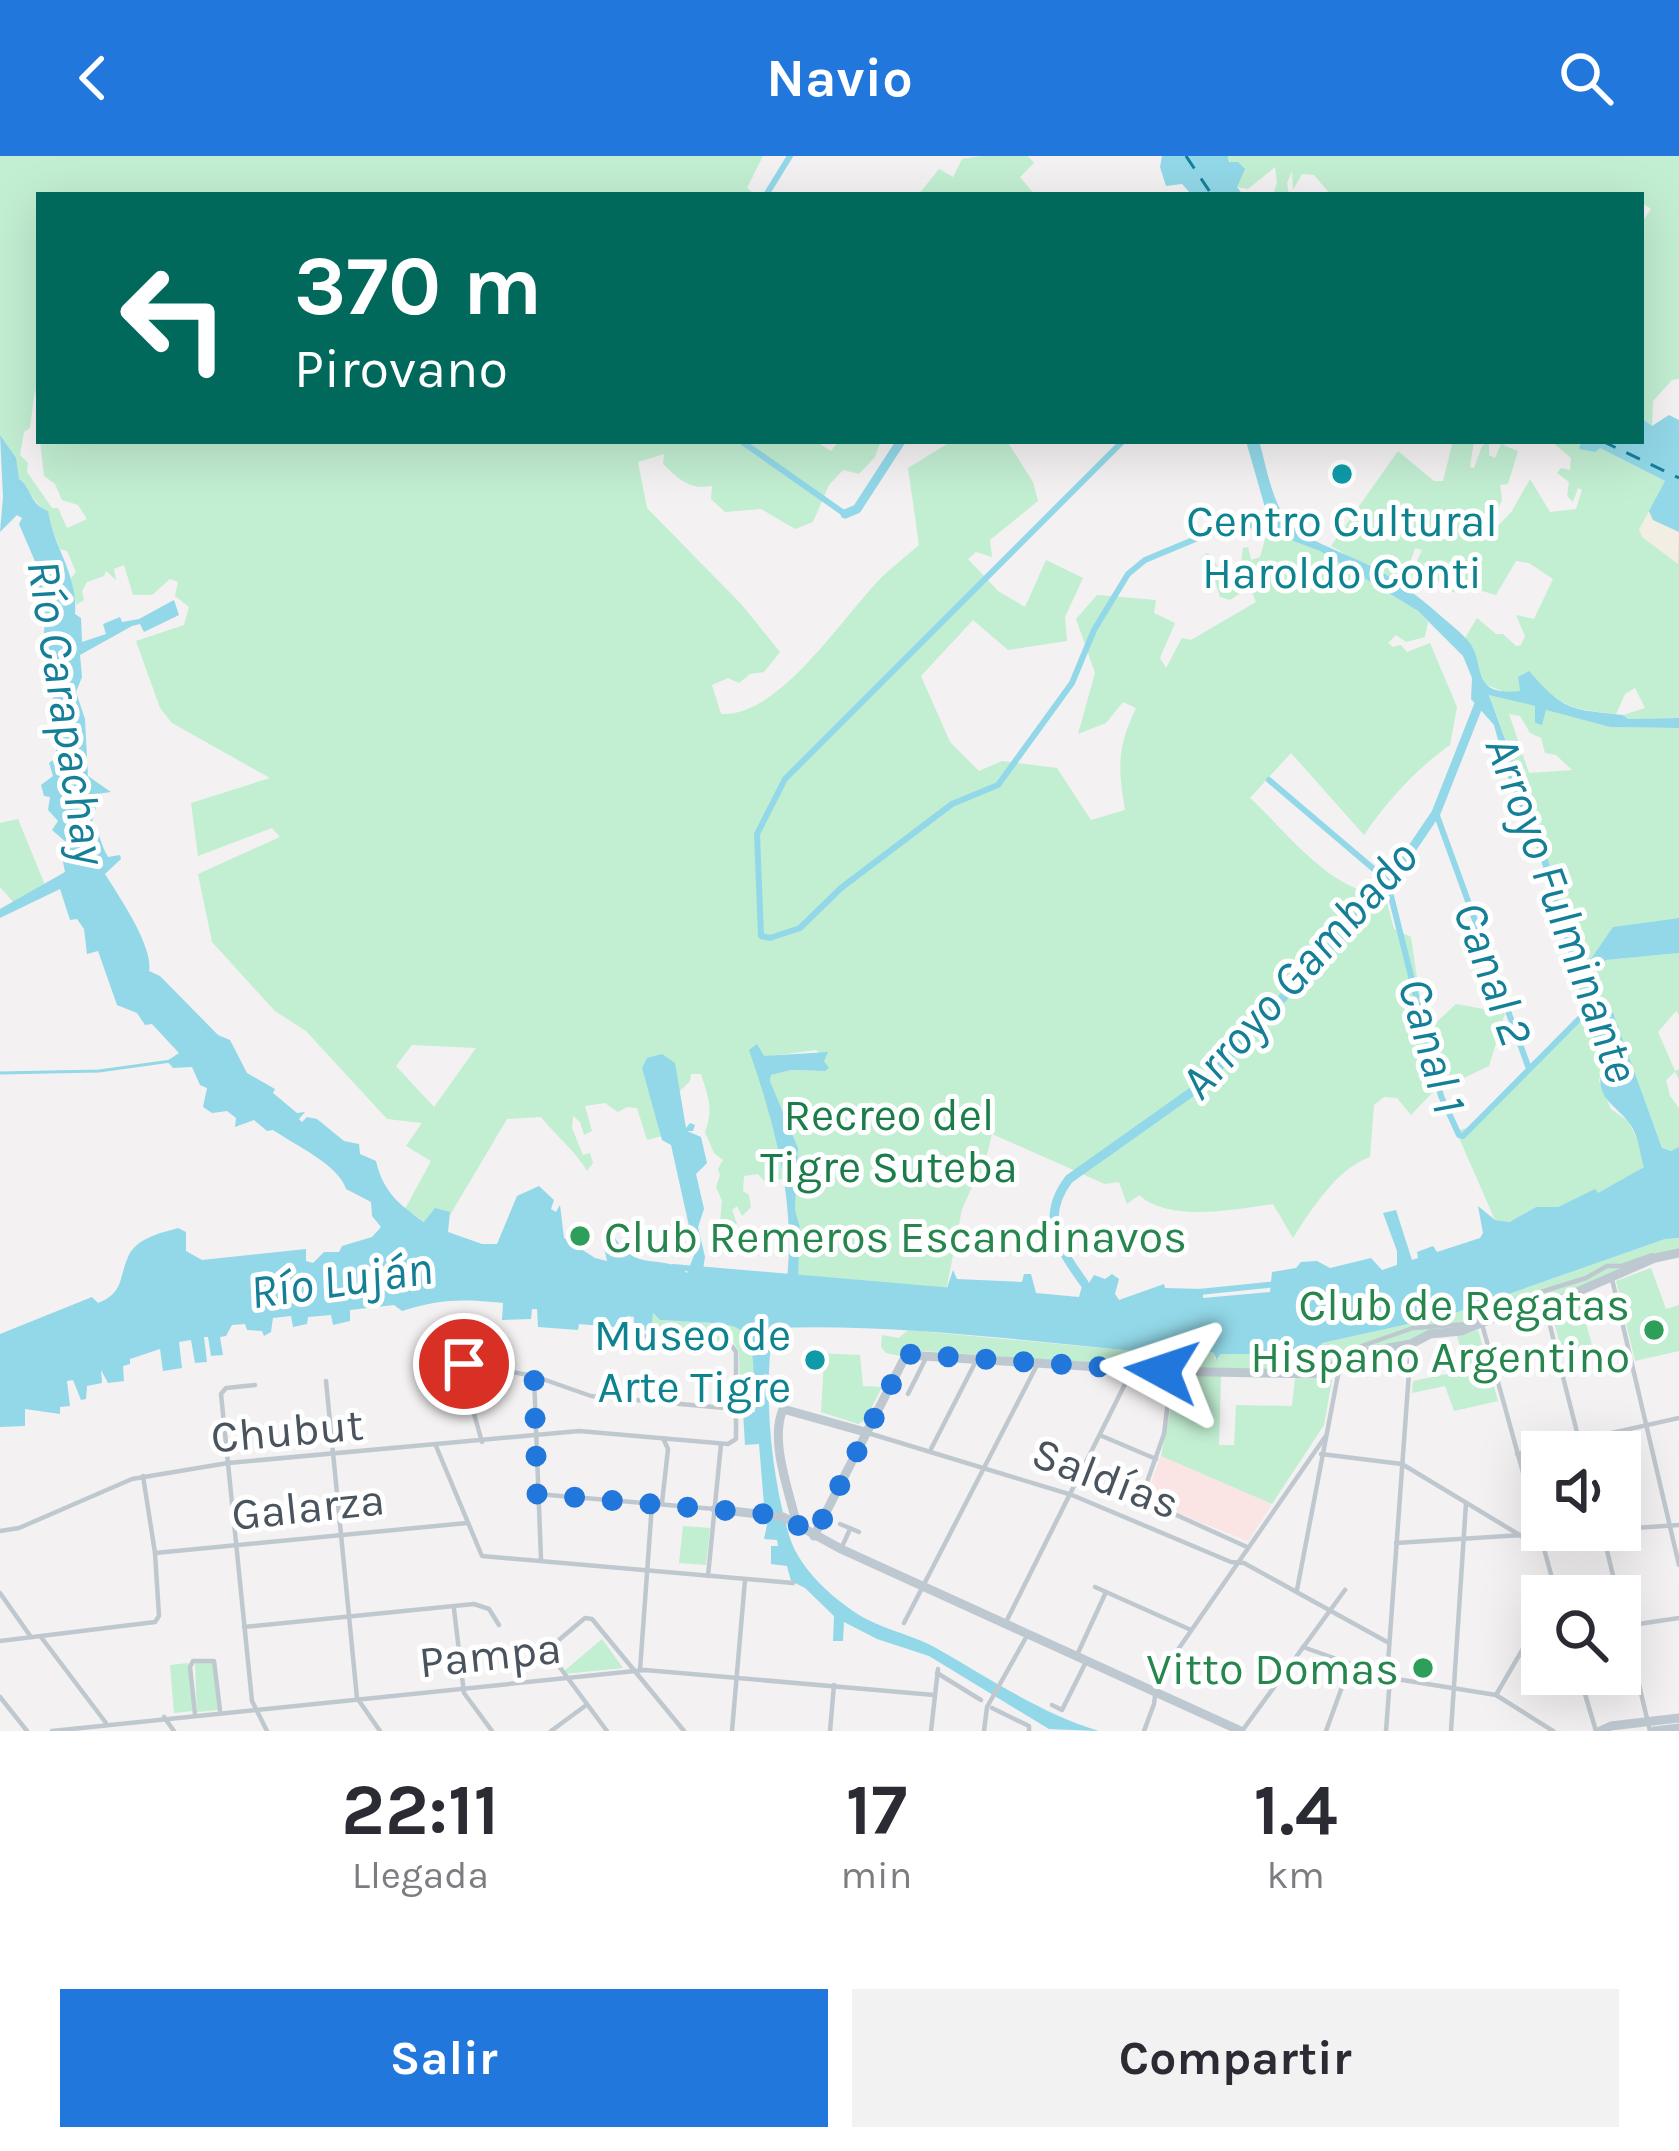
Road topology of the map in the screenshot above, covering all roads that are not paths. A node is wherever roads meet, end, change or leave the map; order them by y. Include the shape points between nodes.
1 (1679, 1253) edge
2 (1607, 1266) junction
3 (1612, 1280) junction
4 (1537, 1294) junction
5 (1544, 1307) junction
6 (1483, 1324) junction
7 (610, 1333) dead end
8 (1394, 1334) junction
9 (1411, 1345) junction
10 (1398, 1347) junction
11 (927, 1355) junction
12 (977, 1358) junction
13 (1342, 1361) junction
14 (1039, 1362) junction
15 (1132, 1370) junction
16 (1172, 1370) junction
17 (1316, 1374) junction
18 (1338, 1375) junction
19 (534, 1376) junction
20 (326, 1381) dead end
21 (255, 1384) dead end
22 (908, 1394) dead end
23 (736, 1409) junction
24 (1679, 1418) edge
25 (1646, 1425) junction
26 (1577, 1431) edge
27 (1619, 1431) edge
28 (865, 1432) junction
29 (535, 1435) junction
30 (1326, 1435) junction
31 (1102, 1436) junction
32 (663, 1438) junction
33 (482, 1442) junction
34 (721, 1443) junction
35 (436, 1447) junction
36 (929, 1451) junction
37 (1314, 1453) junction
38 (1521, 1453) edge
39 (1323, 1454) junction
40 (1517, 1454) junction
41 (333, 1456) junction
42 (1156, 1459) junction
43 (228, 1463) junction
44 (1402, 1464) junction
45 (986, 1467) junction
46 (1521, 1469) edge
47 (143, 1476) junction
48 (537, 1494) junction
49 (1072, 1495) junction
50 (1466, 1503) junction
51 (652, 1504) junction
52 (793, 1504) junction
53 (662, 1505) junction
54 (715, 1509) junction
55 (783, 1517) junction
56 (467, 1523) junction
57 (840, 1524) dead end
58 (797, 1526) junction
59 (1669, 1526) junction
60 (1679, 1526) edge
61 (1641, 1528) edge
62 (850, 1529) junction
63 (0, 1531) edge
64 (859, 1532) dead end
65 (814, 1536) junction
66 (1521, 1536) edge
67 (341, 1537) junction
68 (1521, 1537) edge
69 (1466, 1540) junction
70 (1396, 1543) junction
71 (236, 1546) junction
72 (1247, 1547) junction
73 (841, 1549) junction
74 (155, 1553) junction
75 (542, 1559) junction
76 (1238, 1562) junction
77 (1679, 1565) edge
78 (648, 1570) junction
79 (708, 1576) junction
80 (746, 1580) junction
81 (793, 1583) dead end
82 (925, 1587) junction
83 (1095, 1587) dead end
84 (1297, 1590) junction
85 (1345, 1590) dead end
86 (1106, 1592) junction
87 (0, 1593) edge
88 (454, 1607) junction
89 (1331, 1610) junction
90 (350, 1618) junction
91 (1679, 1618) edge
92 (904, 1623) dead end
93 (1006, 1623) junction
94 (1641, 1624) edge
95 (499, 1625) dead end
96 (244, 1627) junction
97 (1191, 1630) junction
98 (1028, 1634) junction
99 (40, 1636) junction
100 (31, 1637) junction
101 (0, 1641) edge
102 (1389, 1643) junction
103 (1303, 1647) junction
104 (1521, 1652) edge
105 (1082, 1658) junction
106 (1350, 1665) junction
107 (636, 1670) junction
108 (565, 1676) junction
109 (1389, 1677) junction
110 (737, 1678) junction
111 (834, 1685) junction
112 (1451, 1686) junction
113 (462, 1687) junction
114 (1641, 1689) edge
115 (1155, 1692) junction
116 (934, 1695) junction
117 (1496, 1695) junction
118 (1586, 1695) edge
119 (0, 1697) edge
120 (357, 1698) junction
121 (987, 1704) junction
122 (586, 1706) junction
123 (1052, 1706) dead end
124 (253, 1709) junction
125 (220, 1712) junction
126 (195, 1714) junction
127 (164, 1717) junction
128 (1679, 1718) edge
129 (106, 1723) junction
130 (677, 1724) junction
131 (1651, 1728) edge
132 (1679, 1728) edge
133 (1029, 1729) edge
134 (27, 1731) edge
135 (52, 1731) edge
136 (174, 1731) edge
137 (267, 1731) edge
138 (380, 1731) edge
139 (492, 1731) edge
140 (551, 1731) edge
141 (608, 1731) edge
142 (668, 1731) edge
143 (684, 1731) edge
144 (732, 1731) edge
145 (830, 1731) edge
146 (931, 1731) edge
147 (984, 1731) edge
148 (1144, 1731) edge
149 (1241, 1731) edge
150 (1325, 1731) edge
151 (1386, 1731) edge
152 (1450, 1731) edge
153 (1553, 1731) edge
154 (1598, 1731) edge

1 - 2 street
1 - 3 street
2 - 3 street
2 - 4 street
3 - 5 street
3 - 25 street
4 - 5 street
4 - 8 street via 1483,1310 1468,1324
5 - 6 street
5 - 26 street
6 - 9 street
6 - 40 street
7 - 23 street via 733,1346
8 - 10 street
8 - 13 street via 1356,1346
9 - 10 street
9 - 44 street
10 - 13 street
11 - 12 street
11 - 22 street
11 - 28 street via 904,1356
12 - 14 street
12 - 36 street
13 - 17 street
13 - 18 street
14 - 15 street
14 - 45 street
15 - 16 street
15 - 31 street
16 - 17 street
16 - 42 street
17 - 18 street
18 - 30 street
19 - 23 street via 591,1396
19 - 29 street
19 - 33 street via 462,1365
20 - 41 street
21 - 43 street via 222,1390
23 - 34 street, Chubut via 733,1442
24 - 25 street
25 - 27 street
25 - 59 street
28 - 36 street, Saldías
28 - 52 street, Saldías via 783,1409 781,1450
28 - 65 street
29 - 32 street, Chubut
29 - 33 street, Chubut
29 - 48 street
30 - 37 street
30 - 39 street
31 - 42 street
31 - 49 street
32 - 34 street, Chubut
32 - 53 street
33 - 35 street, Chubut
34 - 54 street
35 - 41 street, Chubut
35 - 56 street
36 - 45 street, Saldías
37 - 39 street
37 - 72 street
38 - 40 street
39 - 44 street
39 - 84 street
40 - 46 street
41 - 43 street, Chubut
41 - 67 street
42 - 72 street via 1141,1499
43 - 47 street, Chubut
43 - 71 street
44 - 50 street
44 - 70 street
45 - 49 street, Saldías
45 - 82 street
47 - 63 street, Chubut
47 - 74 street
48 - 51 street
48 - 75 street
49 - 76 street, Saldías
49 - 93 street
50 - 66 street
50 - 69 street
51 - 53 street
51 - 78 street
52 - 55 street
52 - 58 street
53 - 54 street
54 - 55 street
54 - 79 street
55 - 58 street
56 - 67 street, Galarza
56 - 75 street via 482,1556
57 - 62 street
58 - 65 street
59 - 60 street
59 - 61 street
59 - 77 street
62 - 64 street
62 - 73 street
65 - 73 street
67 - 71 street, Galarza
67 - 90 street
68 - 69 street
69 - 70 street
69 - 112 street
70 - 102 street
71 - 74 street, Galarza
71 - 96 street
72 - 76 street
73 - 82 street
74 - 99 street via 155,1622
75 - 78 street
76 - 84 street, Saldías
76 - 97 street
78 - 79 street
78 - 107 street
79 - 80 street
80 - 81 street
80 - 110 street
82 - 92 street
82 - 93 street
83 - 86 street
84 - 89 street, Saldías
85 - 89 street
86 - 97 street
86 - 105 street
87 - 100 street
88 - 90 street
88 - 95 street via 481,1605
88 - 113 street
89 - 102 street, Saldías
89 - 103 street
90 - 96 street
90 - 120 street
91 - 94 street
93 - 98 street
96 - 124 street
97 - 115 street
98 - 105 street
98 - 121 street
99 - 100 street
99 - 129 street
100 - 101 street
102 - 109 street
103 - 106 street
103 - 149 street
104 - 117 street
105 - 115 street
105 - 123 street via 1062,1710
106 - 109 street
106 - 150 street
107 - 108 street, Pampa
107 - 108 street via 586,1618 548,1650
107 - 110 street, Pampa
107 - 130 street
108 - 113 street, Pampa
108 - 122 street
109 - 112 street
109 - 151 street
110 - 111 street, Pampa
110 - 144 street
111 - 116 street, Pampa
111 - 145 street
112 - 117 street
112 - 152 street
113 - 120 street, Pampa
113 - 139 street
114 - 131 street
115 - 148 street
115 - 149 street
116 - 121 street via 938,1671
116 - 146 street
117 - 153 street
118 - 154 street
119 - 134 street
120 - 124 street, Pampa
120 - 138 street
121 - 133 street
121 - 147 street
122 - 140 street
122 - 141 street
124 - 125 street, Pampa
124 - 137 street
125 - 126 street, Pampa
125 - 126 street via 209,1659 190,1665
126 - 127 street, Pampa
127 - 129 street, Pampa
127 - 136 street
128 - 131 street
129 - 135 street, Pampa
130 - 142 street
130 - 143 street
131 - 132 street
131 - 154 street

